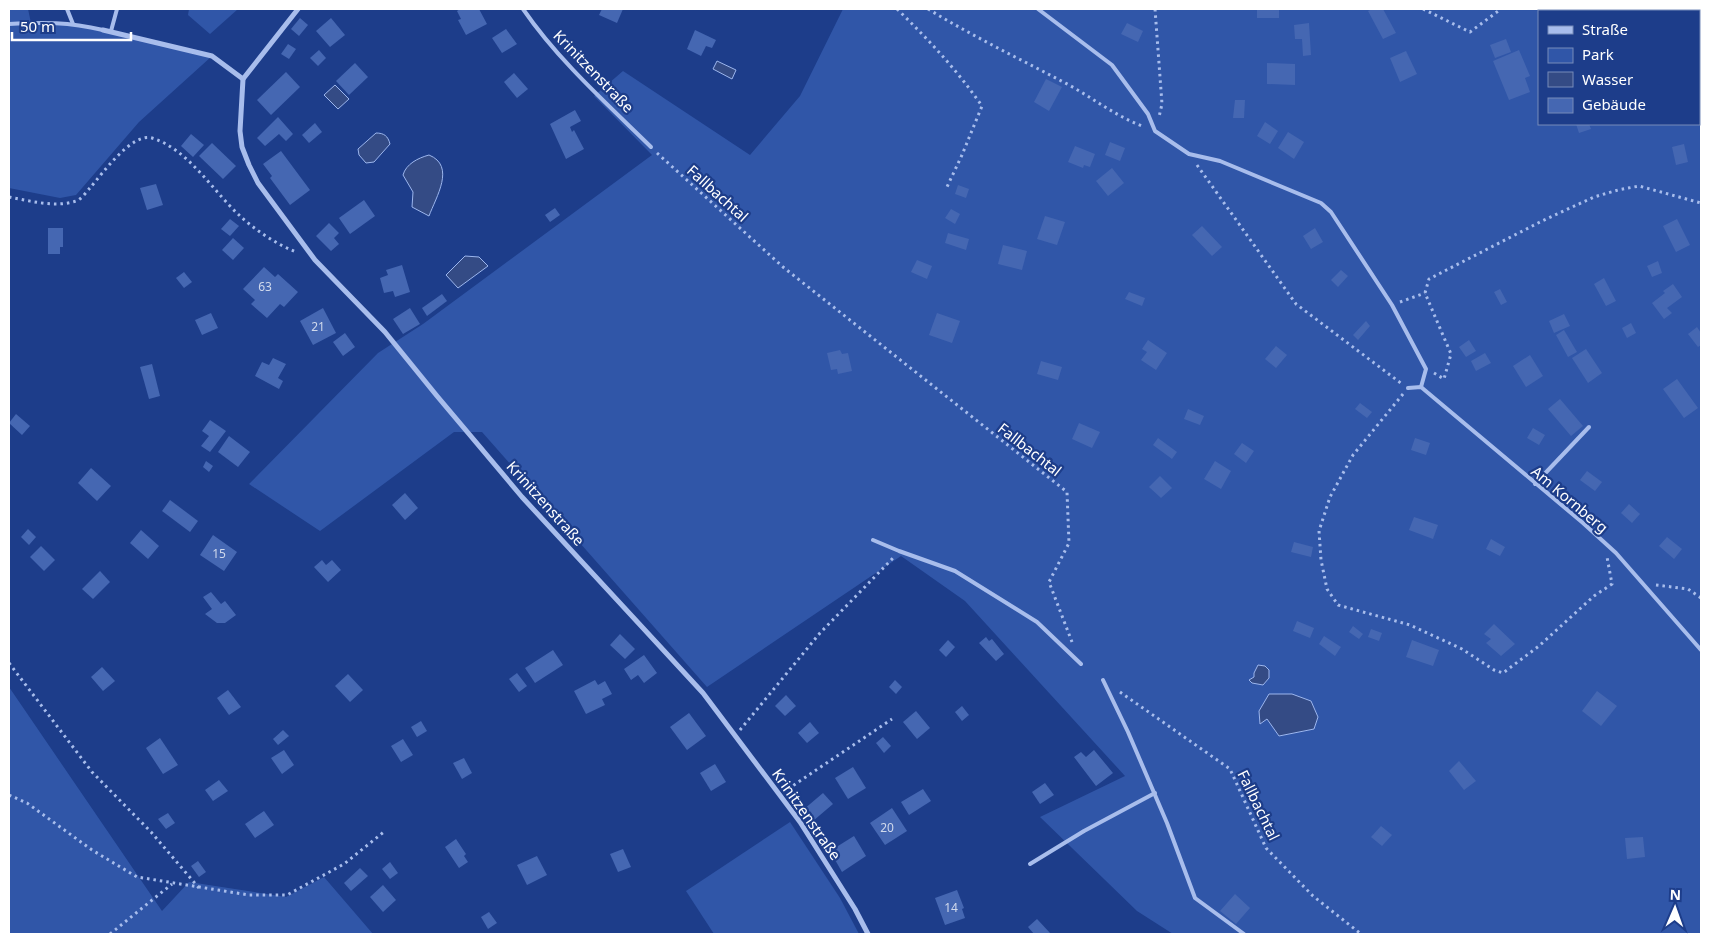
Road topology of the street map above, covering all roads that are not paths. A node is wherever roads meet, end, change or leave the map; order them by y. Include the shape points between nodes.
1 (67, 9) edge
2 (117, 9) edge
3 (298, 9) edge
4 (523, 9) edge
5 (1038, 9) edge
6 (9, 24) edge
7 (73, 24) junction
8 (103, 30) joint
9 (111, 31) junction
10 (244, 79) junction
11 (651, 147) road end
12 (1421, 387) junction
13 (1408, 388) road end
14 (1590, 427) dead end
15 (1535, 484) junction
16 (873, 540) dead end
17 (1701, 650) edge
18 (1081, 664) dead end
19 (1103, 680) dead end
20 (1154, 793) junction
21 (1030, 864) dead end
22 (868, 934) edge
23 (1244, 934) edge

1 - 7 lane
2 - 9 lane
3 - 10 street
4 - 11 lane, Krinitzenstraße via 573,70
5 - 12 lane via 1112,65 1148,114 1155,131 1189,154 1220,161 1321,203 1331,212 1392,305 1426,369
6 - 7 lane
7 - 8 lane
8 - 9 street
9 - 10 street via 212,56
10 - 22 street, Krinitzenstraße via 242,147 258,183 315,260 386,332 522,497 704,693 800,822
12 - 13 lane
12 - 15 lane, Am Kornberg
14 - 15 lane
15 - 17 lane, Am Kornberg via 1605,543
16 - 18 lane via 956,570 1037,622
19 - 20 lane
20 - 21 lane
20 - 23 lane via 1195,898

